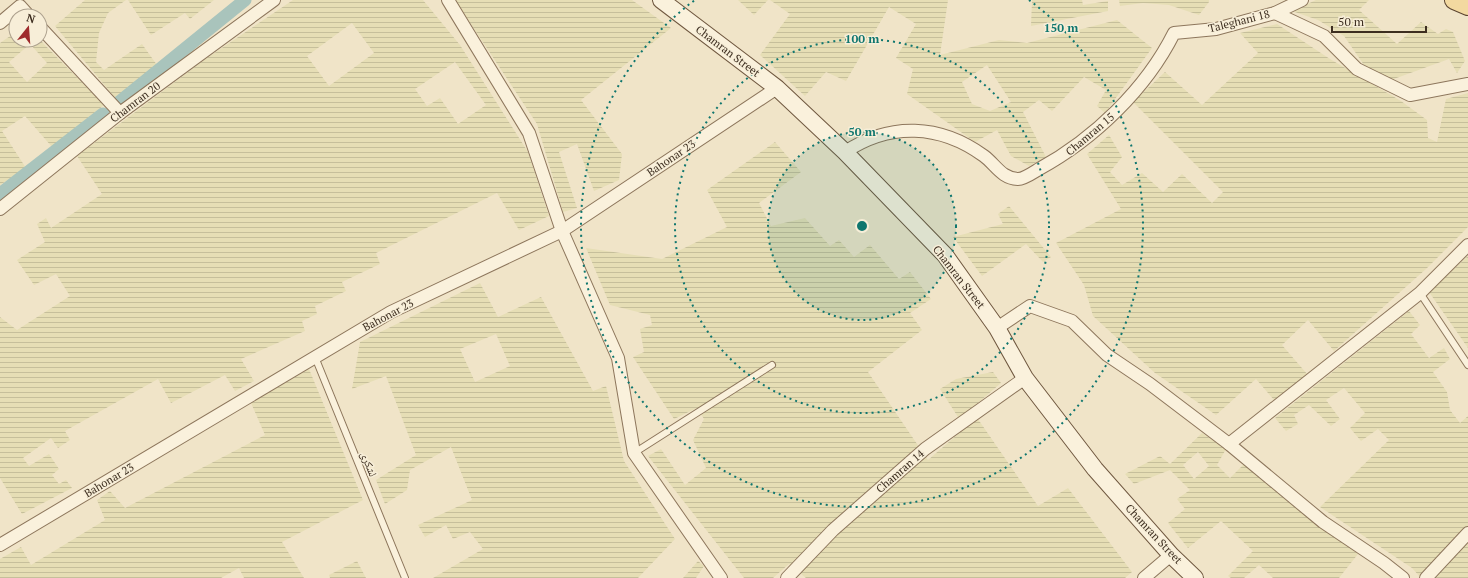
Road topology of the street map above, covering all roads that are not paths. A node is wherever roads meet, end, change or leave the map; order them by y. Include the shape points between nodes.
1 (274, 0) edge
2 (448, 0) edge
3 (661, 0) edge
4 (1302, 0) edge
5 (1454, 0) edge
6 (1468, 6) edge
7 (1275, 13) junction
8 (8, 16) edge
9 (0, 23) edge
10 (1174, 33) joint
11 (48, 36) edge
12 (1468, 84) edge
13 (777, 88) junction
14 (120, 113) junction
15 (845, 152) junction
16 (0, 209) edge
17 (562, 231) junction
18 (1468, 246) edge
19 (1420, 294) junction
20 (997, 328) junction
21 (315, 357) junction
22 (1468, 364) edge
23 (772, 365) dead end
24 (1025, 378) junction
25 (1229, 444) junction
26 (634, 453) junction
27 (1468, 533) edge
28 (0, 545) edge
29 (1171, 555) junction
30 (405, 578) edge
31 (721, 578) edge
32 (787, 578) edge
33 (1144, 578) edge
34 (1195, 578) edge
35 (1403, 578) edge
36 (1426, 578) edge

1 - 14 street, Chamran 20
2 - 17 street via 529,133
3 - 13 main road, Chamran Street
4 - 7 street, Taleghani 18
5 - 6 main road
7 - 10 street, Taleghani 18 via 1216,29
7 - 12 street via 1324,36 1358,69 1410,95
8 - 9 street
10 - 15 street, Chamran 15 via 1165,52 1120,108 1065,155 1020,179 999,172 985,156 957,139 925,131 892,132 861,141
11 - 14 street
13 - 15 main road, Chamran Street
13 - 17 street, Bahonar 23
14 - 16 street, Chamran 20
15 - 20 main road, Chamran Street via 945,255
17 - 21 street, Bahonar 23 via 391,312
17 - 26 street via 618,358
18 - 19 street
19 - 22 lane
19 - 25 street
20 - 24 main road, Chamran Street
20 - 25 street via 1030,306 1072,321 1107,355
21 - 28 street, Bahonar 23
21 - 30 lane, لشکری
23 - 26 lane
24 - 29 main road, Chamran Street via 1095,469
24 - 32 street, Chamran 14 via 925,449 833,530
25 - 35 street via 1324,522
26 - 31 street
27 - 36 street
29 - 33 street
29 - 34 main road, Chamran Street

